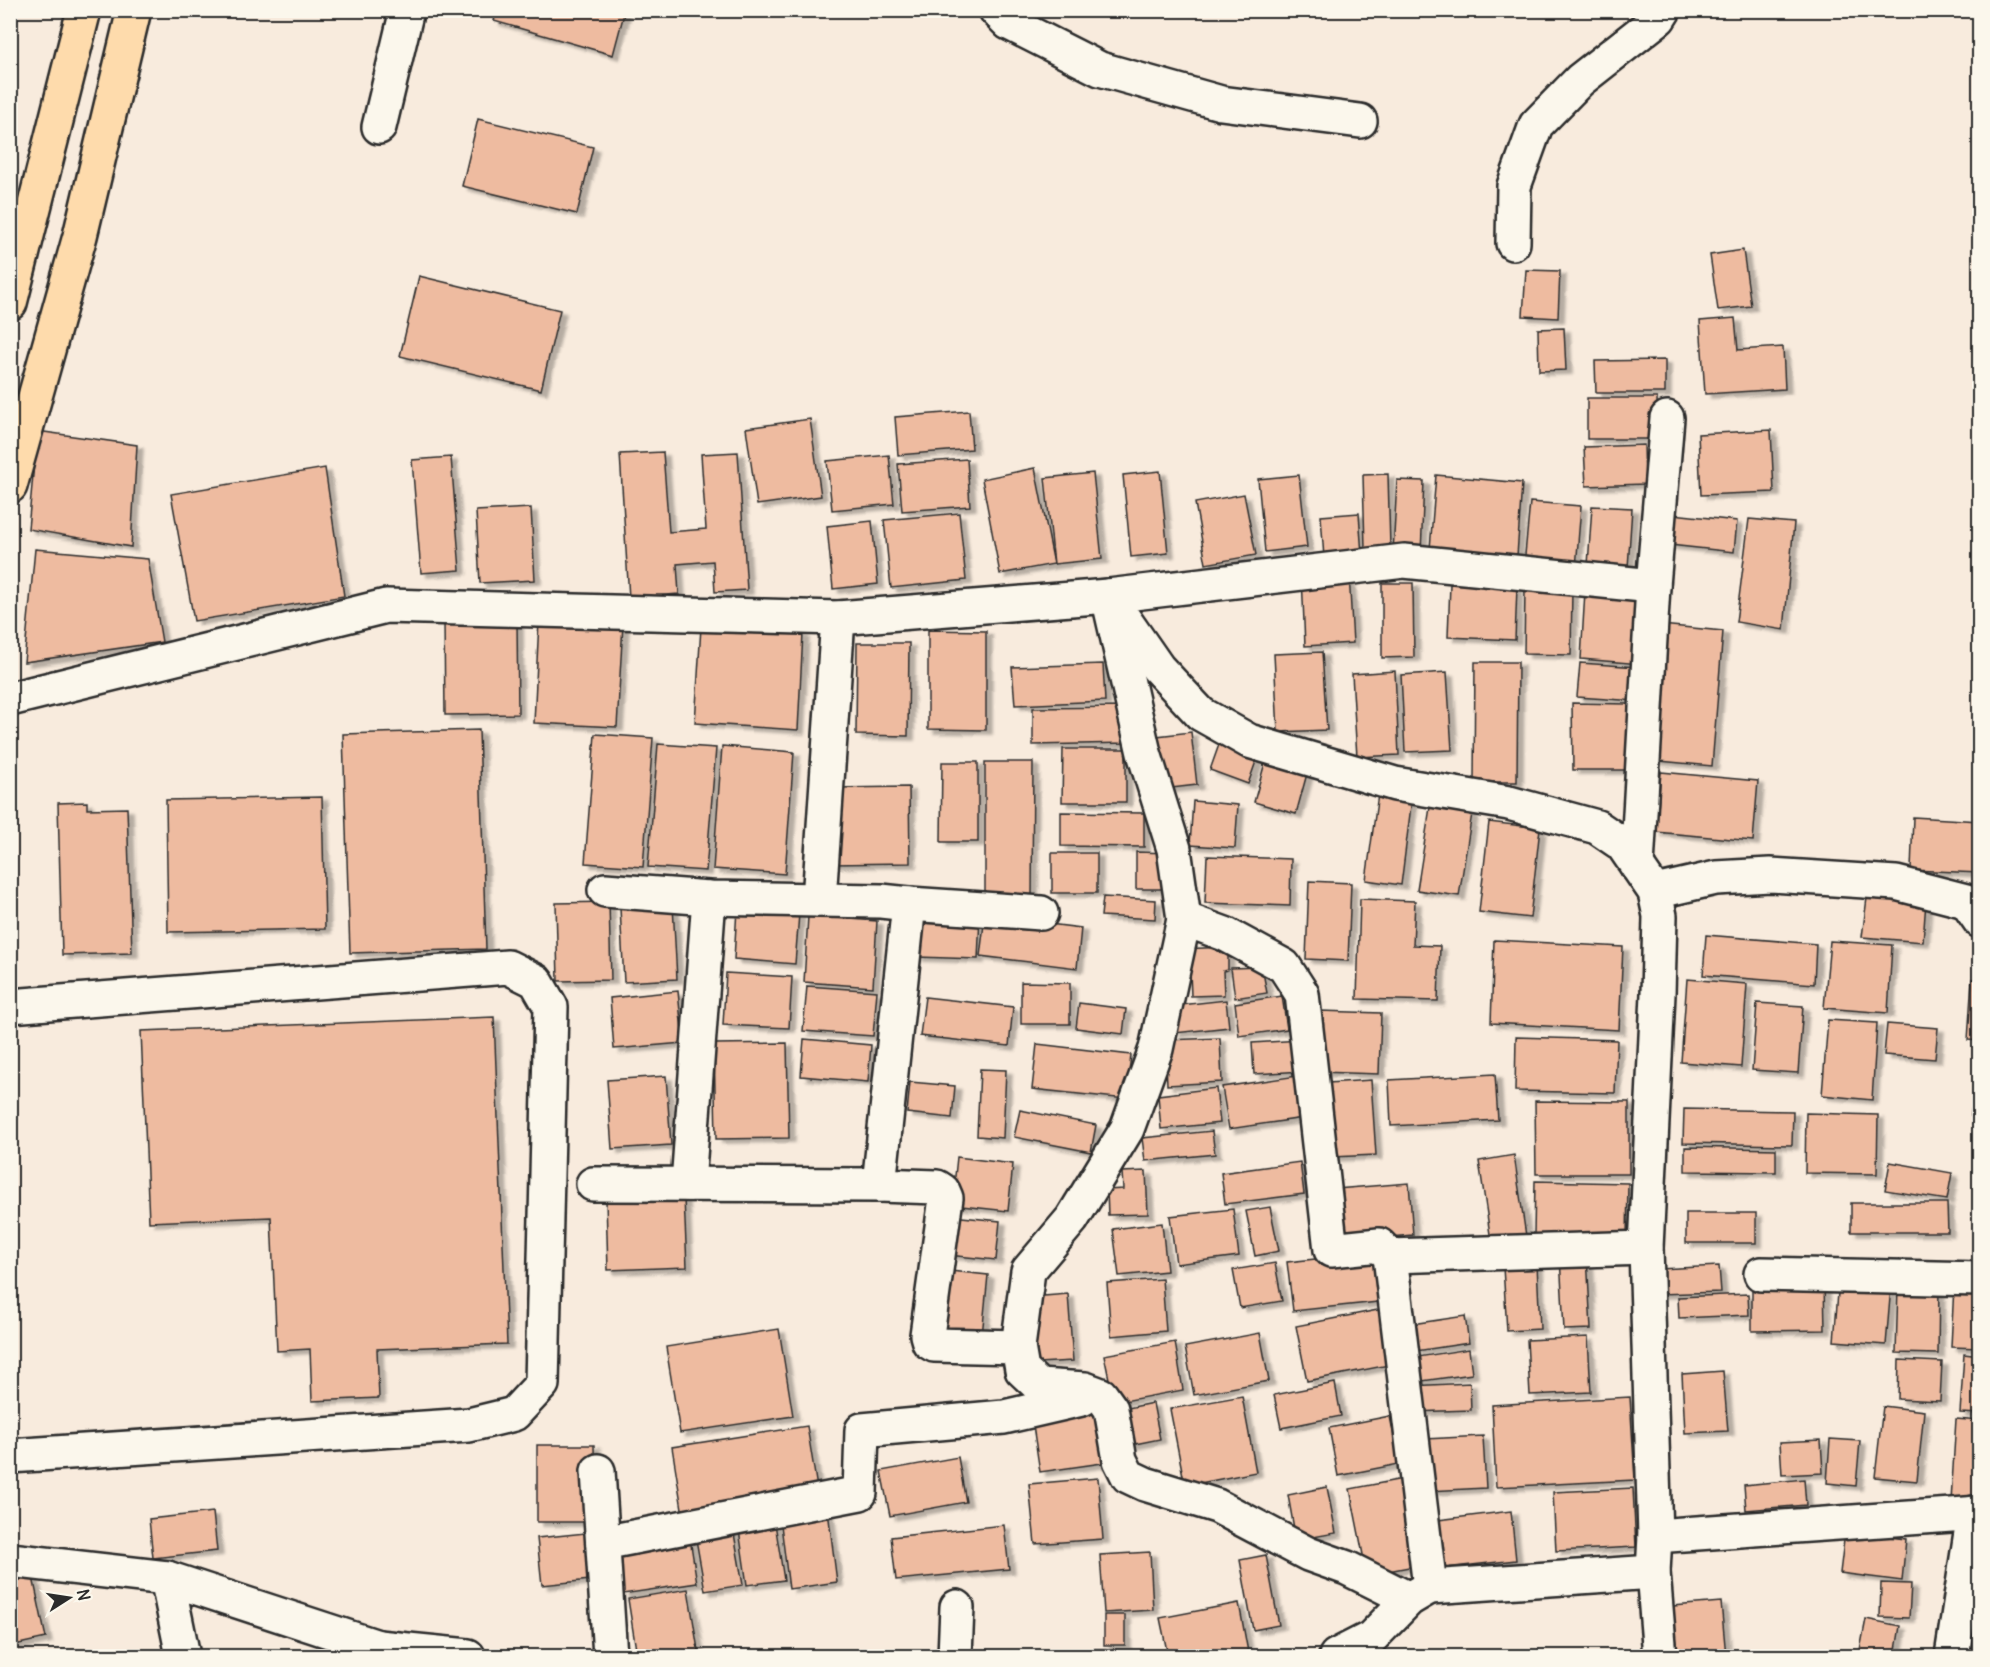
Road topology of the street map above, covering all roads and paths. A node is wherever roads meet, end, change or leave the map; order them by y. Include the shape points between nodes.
1 (84, 10) edge
2 (134, 10) edge
3 (407, 10) edge
4 (996, 10) edge
5 (1664, 10) edge
6 (1360, 121) dead end
7 (379, 127) dead end
8 (1514, 243) dead end
9 (10, 303) edge
10 (1667, 418) dead end
11 (10, 486) edge
12 (1653, 586) junction
13 (1108, 596) junction
14 (838, 618) junction
15 (10, 699) edge
16 (1646, 879) junction
17 (605, 890) dead end
18 (709, 898) junction
19 (819, 900) junction
20 (909, 903) junction
21 (1041, 913) dead end
22 (1184, 919) junction
23 (1980, 921) edge
24 (10, 1006) edge
25 (593, 1184) dead end
26 (688, 1184) junction
27 (879, 1185) junction
28 (1647, 1248) junction
29 (1390, 1256) junction
30 (1761, 1274) dead end
31 (1980, 1279) edge
32 (1017, 1347) junction
33 (1101, 1395) junction
34 (10, 1456) edge
35 (598, 1471) dead end
36 (1977, 1513) edge
37 (1655, 1536) junction
38 (603, 1543) junction
39 (10, 1560) edge
40 (1653, 1572) junction
41 (167, 1578) junction
42 (1420, 1593) junction
43 (957, 1607) dead end
44 (379, 1652) edge
45 (183, 1656) edge
46 (468, 1656) edge
47 (610, 1656) edge
48 (955, 1656) edge
49 (1336, 1656) edge
50 (1660, 1656) edge
51 (1952, 1656) edge

1 - 9 main road
2 - 11 main road via 80,236
3 - 7 street
4 - 6 street via 1009,23 1100,69 1221,103
5 - 8 street via 1580,80 1536,125 1514,186
10 - 12 street
12 - 13 street via 1404,561
12 - 16 street
13 - 14 street
13 - 16 street via 1158,668 1201,714 1250,741 1395,784 1509,803 1597,827 1622,844
13 - 22 street via 1144,753 1174,849
14 - 15 street via 386,606
14 - 19 street
16 - 23 street via 1770,875 1896,883 1966,901
16 - 28 street via 1660,916
17 - 18 street
18 - 19 street
18 - 26 street
19 - 20 street
20 - 21 street
20 - 27 street
22 - 29 street via 1225,934 1284,966 1302,994 1330,1250 1378,1245
22 - 32 street via 1156,1049 1127,1129 1072,1219 1028,1271
24 - 34 street via 508,967 536,981 551,1008 542,1384 514,1414 469,1425
25 - 26 street
26 - 27 street
27 - 32 street via 937,1187 946,1198 929,1342
28 - 29 street
28 - 37 street
29 - 42 street
30 - 31 street
32 - 33 street via 1022,1370 1039,1386 1085,1389
33 - 38 street via 1004,1417 862,1430 860,1493
33 - 42 street via 1112,1409 1120,1460 1128,1476 1217,1506 1308,1554
35 - 38 street
36 - 37 street
36 - 51 street
37 - 40 street
38 - 47 street
39 - 41 street
40 - 42 street
40 - 50 street
41 - 44 street
41 - 45 street
42 - 49 street via 1371,1638
43 - 48 street
44 - 46 street

